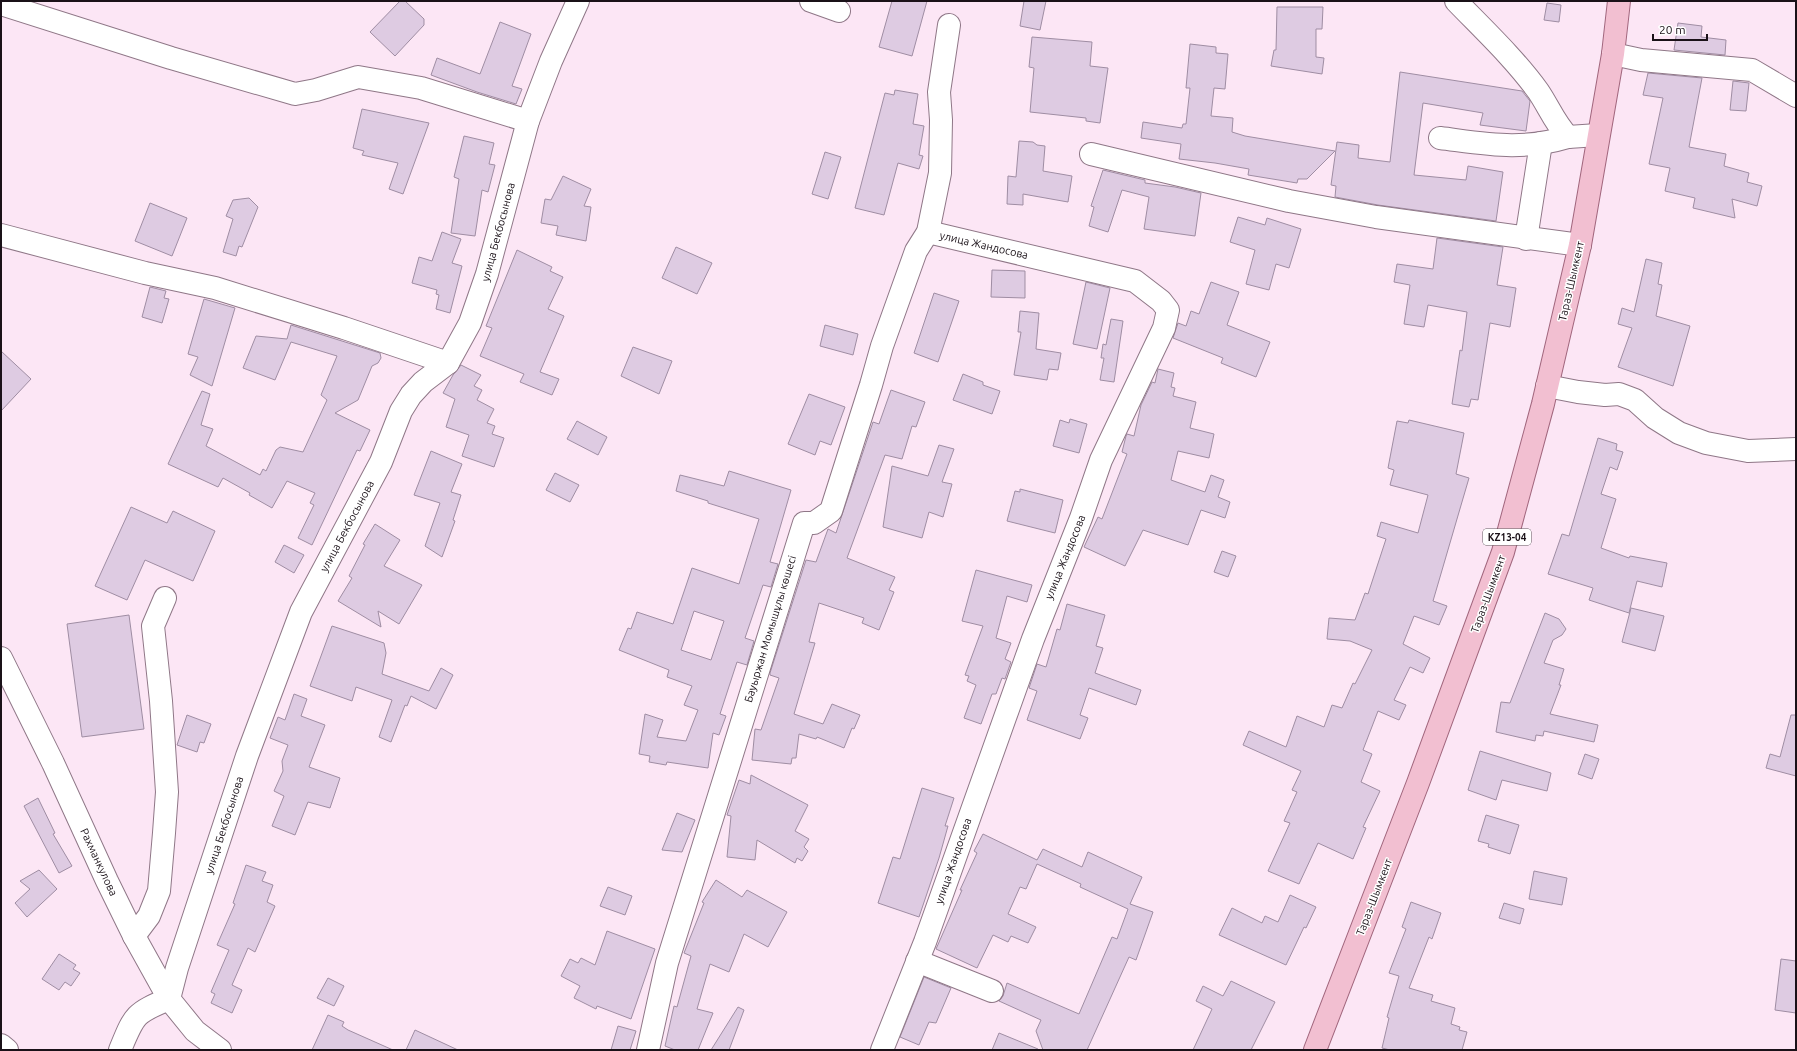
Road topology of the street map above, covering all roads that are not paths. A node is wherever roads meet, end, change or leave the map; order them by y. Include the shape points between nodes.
1 (578, 1) edge
2 (811, 1) edge
3 (1456, 1) edge
4 (1619, 1) edge
5 (1, 4) edge
6 (839, 11) dead end
7 (949, 25) dead end
8 (1613, 54) junction
9 (1796, 96) edge
10 (528, 121) junction
11 (1598, 135) junction
12 (1568, 137) junction
13 (1440, 138) dead end
14 (1541, 143) junction
15 (1091, 154) dead end
16 (928, 232) junction
17 (1, 235) edge
18 (1526, 239) junction
19 (1580, 245) junction
20 (448, 363) junction
21 (1547, 386) junction
22 (1796, 449) edge
23 (165, 598) dead end
24 (1, 658) edge
25 (134, 936) junction
26 (917, 961) junction
27 (992, 991) dead end
28 (169, 999) junction
29 (1, 1045) edge
30 (7, 1050) edge
31 (120, 1050) edge
32 (220, 1050) edge
33 (648, 1050) edge
34 (882, 1050) edge
35 (1315, 1050) edge

1 - 10 street, улица Бекбосынова
2 - 6 street
3 - 12 street via 1501,47 1538,92 1557,125
4 - 8 main road, Тараз-Шымкент / KZ13-04
5 - 10 street via 295,94 358,77 421,88
7 - 16 street via 939,92 940,173
8 - 9 street via 1641,60 1752,70
8 - 11 main road, Тараз-Шымкент / KZ13-04
10 - 20 street, улица Бекбосынова via 487,274 470,323
11 - 12 street
11 - 19 main road, Тараз-Шымкент / KZ13-04
12 - 14 street
13 - 14 street via 1497,145 1523,146
14 - 18 street
15 - 18 street via 1289,201 1376,218 1506,234
16 - 26 street, улица Жандосова via 1135,280 1162,301 1168,310 1164,328 1101,460 1081,518 1032,639
16 - 33 street, Бауыржан Момышұлы көшесі via 916,251 882,346 831,511 814,523 804,523 668,963
17 - 20 street via 145,273 215,288
18 - 19 street
19 - 21 main road, Тараз-Шымкент / KZ13-04
20 - 28 street, улица Бекбосынова via 423,382 401,411 381,462 301,612 247,756
21 - 22 street via 1585,393 1619,394 1634,400 1679,433 1706,443 1748,451
21 - 35 main road, Тараз-Шымкент / KZ13-04 via 1503,552
23 - 25 street via 153,626 167,792 159,891 148,916
24 - 25 street, Рахманкулова
25 - 28 street, Рахманкулова
26 - 27 street
26 - 34 street, улица Жандосова
28 - 31 street via 146,1008 132,1020
28 - 32 street, Рахманкулова via 195,1031
29 - 30 street

